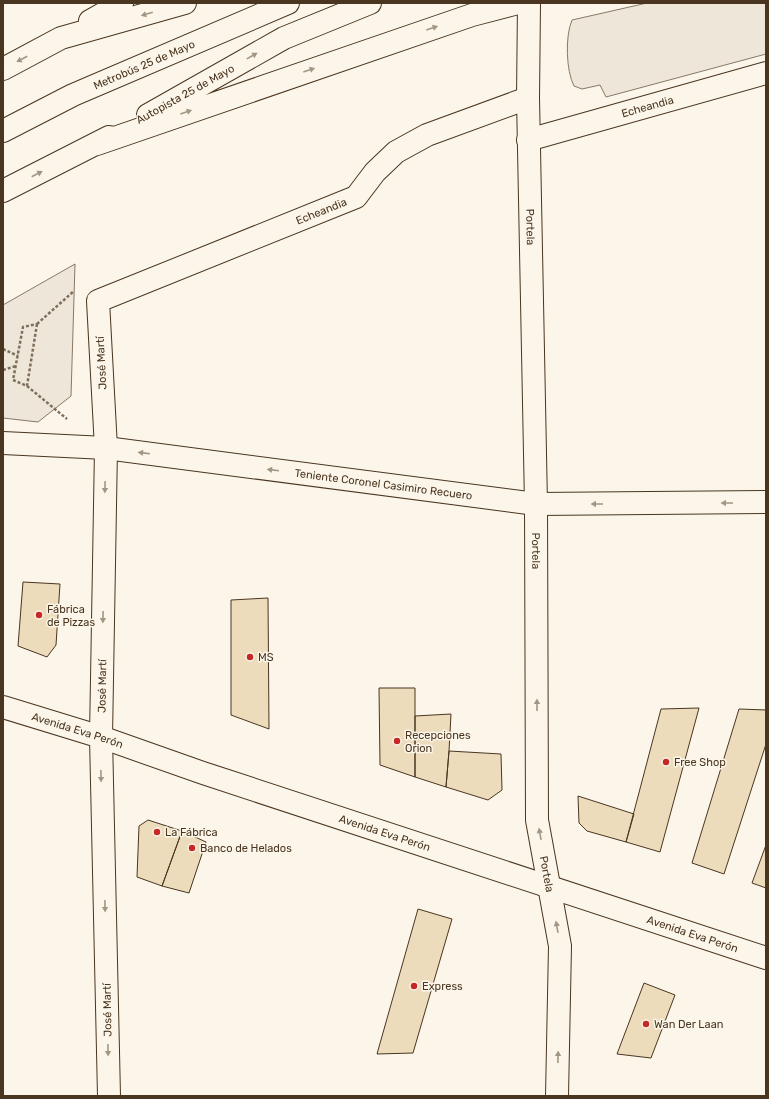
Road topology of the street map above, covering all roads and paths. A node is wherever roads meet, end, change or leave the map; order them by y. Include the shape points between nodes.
1 (122, 3) edge
2 (185, 3) edge
3 (288, 3) edge
4 (370, 3) edge
5 (518, 3) edge
6 (528, 3) edge
7 (61, 38) junction
8 (3, 69) edge
9 (766, 73) edge
10 (528, 98) junction
11 (3, 131) edge
12 (528, 140) junction
13 (96, 144) junction
14 (3, 191) edge
15 (98, 301) junction
16 (37, 324) junction
17 (3, 349) edge
18 (18, 356) junction
19 (16, 366) junction
20 (3, 370) edge
21 (28, 386) junction
22 (71, 423) dead end
23 (3, 443) edge
24 (106, 448) junction
25 (766, 502) edge
26 (536, 504) junction
27 (3, 707) edge
28 (101, 737) junction
29 (550, 886) junction
30 (766, 958) edge
31 (109, 1096) edge
32 (557, 1096) edge

1 - 7 main road
2 -> 7 main road
3 - 11 main road, Metrobús 25 de Mayo via 73,95
13 -> 4 main road, Autopista 25 de Mayo via 284,38
13 -> 5 main road via 472,15
6 - 10 main road, Portela
7 -> 8 main road
9 - 12 main road, Echeandia
10 - 12 main road, Portela
10 - 15 main road, Echeandia via 427,135 396,152 375,172 356,197
12 - 26 main road, Portela
14 -> 13 main road, Autopista 25 de Mayo
15 - 16 path via 75,290
15 - 24 main road, José Martí
16 - 18 path via 23,327
16 - 21 path
17 - 18 path
18 - 19 path
19 - 20 path
19 - 21 path via 13,380
21 - 22 path
23 - 24 main road, Teniente Coronel Casimiro Recuero
26 -> 24 main road, Teniente Coronel Casimiro Recuero
24 -> 28 main road, José Martí
25 -> 26 main road, Teniente Coronel Casimiro Recuero
29 -> 26 main road, Portela via 537,820
27 - 28 main road, Avenida Eva Perón
28 - 29 main road, Avenida Eva Perón via 203,773
28 -> 31 main road, José Martí
29 - 30 main road, Avenida Eva Perón
32 -> 29 main road, Portela via 560,946

